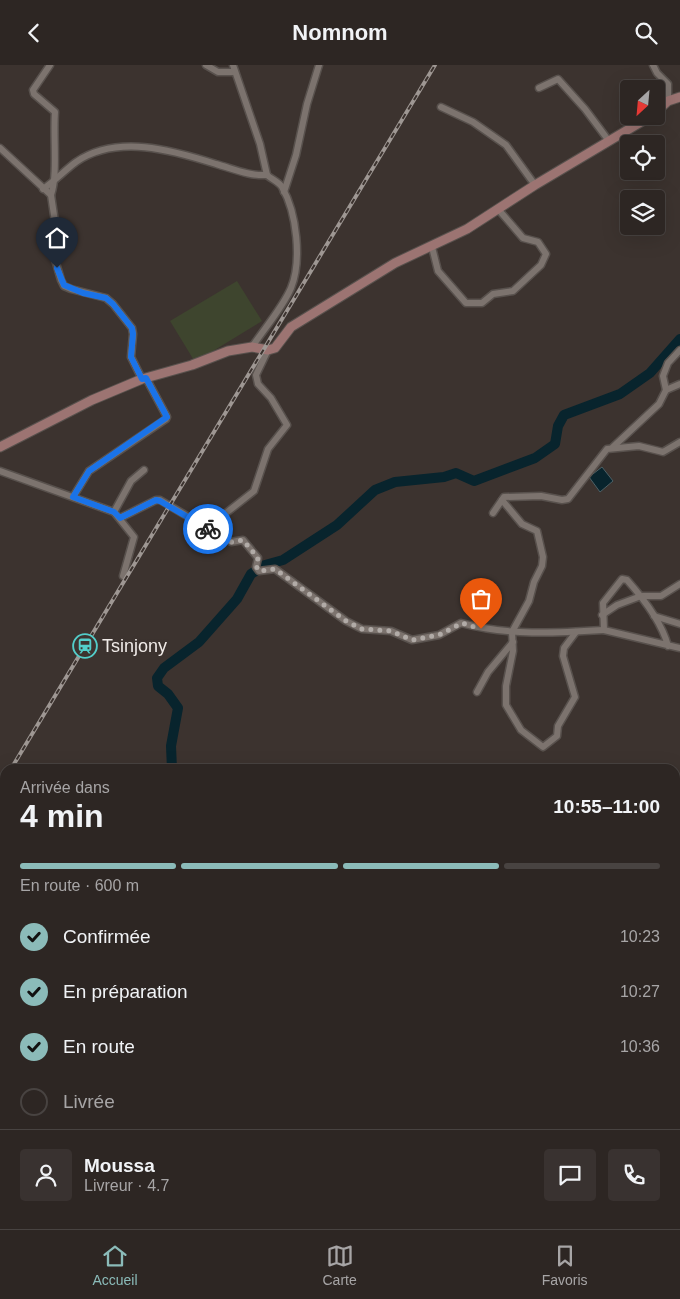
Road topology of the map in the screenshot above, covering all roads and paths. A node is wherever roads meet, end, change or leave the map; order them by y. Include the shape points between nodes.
1 (50, 65) edge
2 (206, 65) edge
3 (233, 65) edge
4 (319, 65) edge
5 (653, 65) edge
6 (235, 72) junction
7 (540, 87) dead end
8 (680, 97) edge
9 (668, 101) junction
10 (665, 104) edge
11 (441, 107) dead end
12 (636, 125) edge
13 (608, 141) junction
14 (0, 149) edge
15 (267, 175) junction
16 (54, 181) junction
17 (535, 185) junction
18 (43, 189) junction
19 (284, 192) junction
20 (51, 195) junction
21 (498, 209) junction
22 (432, 247) junction
23 (252, 347) junction
24 (680, 350) edge
25 (268, 351) junction
26 (144, 378) junction
27 (680, 384) edge
28 (666, 390) junction
29 (680, 442) edge
30 (0, 447) edge
31 (613, 447) junction
32 (144, 470) dead end
33 (0, 471) edge
34 (73, 497) junction
35 (502, 500) junction
36 (114, 512) junction
37 (493, 513) dead end
38 (120, 518) junction
39 (207, 529) junction
40 (123, 576) dead end
41 (680, 584) edge
42 (641, 595) junction
43 (602, 615) junction
44 (652, 615) junction
45 (680, 624) edge
46 (604, 630) junction
47 (512, 632) junction
48 (576, 632) junction
49 (513, 643) junction
50 (668, 647) junction
51 (680, 648) edge
52 (477, 692) dead end

1 - 16 street via 33,90 55,112
2 - 6 street via 218,72
3 - 6 street
4 - 19 street
5 - 9 street via 668,84
6 - 15 street via 260,144
7 - 13 street via 558,79
8 - 9 street
9 - 10 street
11 - 17 street via 473,121 506,145
12 - 13 street
13 - 17 street
14 - 18 street
15 - 16 street via 250,176 182,155 126,146 104,149 77,162
15 - 19 street
16 - 18 street
16 - 20 street
17 - 21 street
18 - 20 street
19 - 23 street via 292,214 297,248 296,271 290,290
20 - 26 street via 57,235 54,256 61,280 71,289 106,298 113,304 132,328 131,357
21 - 22 street
21 - 22 street via 523,238 538,242 546,254 541,265 513,291 493,294 482,303 466,303 438,271
22 - 25 street via 395,263 291,327 275,348
23 - 25 street
23 - 26 street via 228,351
24 - 28 street via 668,363 663,376
25 - 39 street via 256,375 258,384 271,398 286,425 268,449 254,491
26 - 30 street via 92,400
26 - 34 street via 166,419 89,471
27 - 28 street
28 - 31 street via 659,404
29 - 31 street via 663,452 639,446
31 - 35 street via 607,449 568,499 517,496
32 - 36 street via 131,481
33 - 34 street
34 - 36 street
35 - 37 street
35 - 47 street via 522,524 537,531 543,557 533,593
36 - 38 street
38 - 39 street via 156,500
38 - 40 street via 134,537
39 - 47 street via 231,542 243,540 258,558 258,569 275,569 362,629 391,631 412,640 439,635 462,623 481,629
41 - 42 street via 661,595
42 - 43 street
42 - 43 street via 622,579 603,603
42 - 44 street
43 - 46 street
44 - 45 street
44 - 50 street via 666,637
46 - 48 street
46 - 50 street
47 - 48 street
47 - 49 street
48 - 49 street via 563,656 575,697 558,726 556,736 543,747 521,730 506,705
49 - 52 street via 488,672
50 - 51 street

